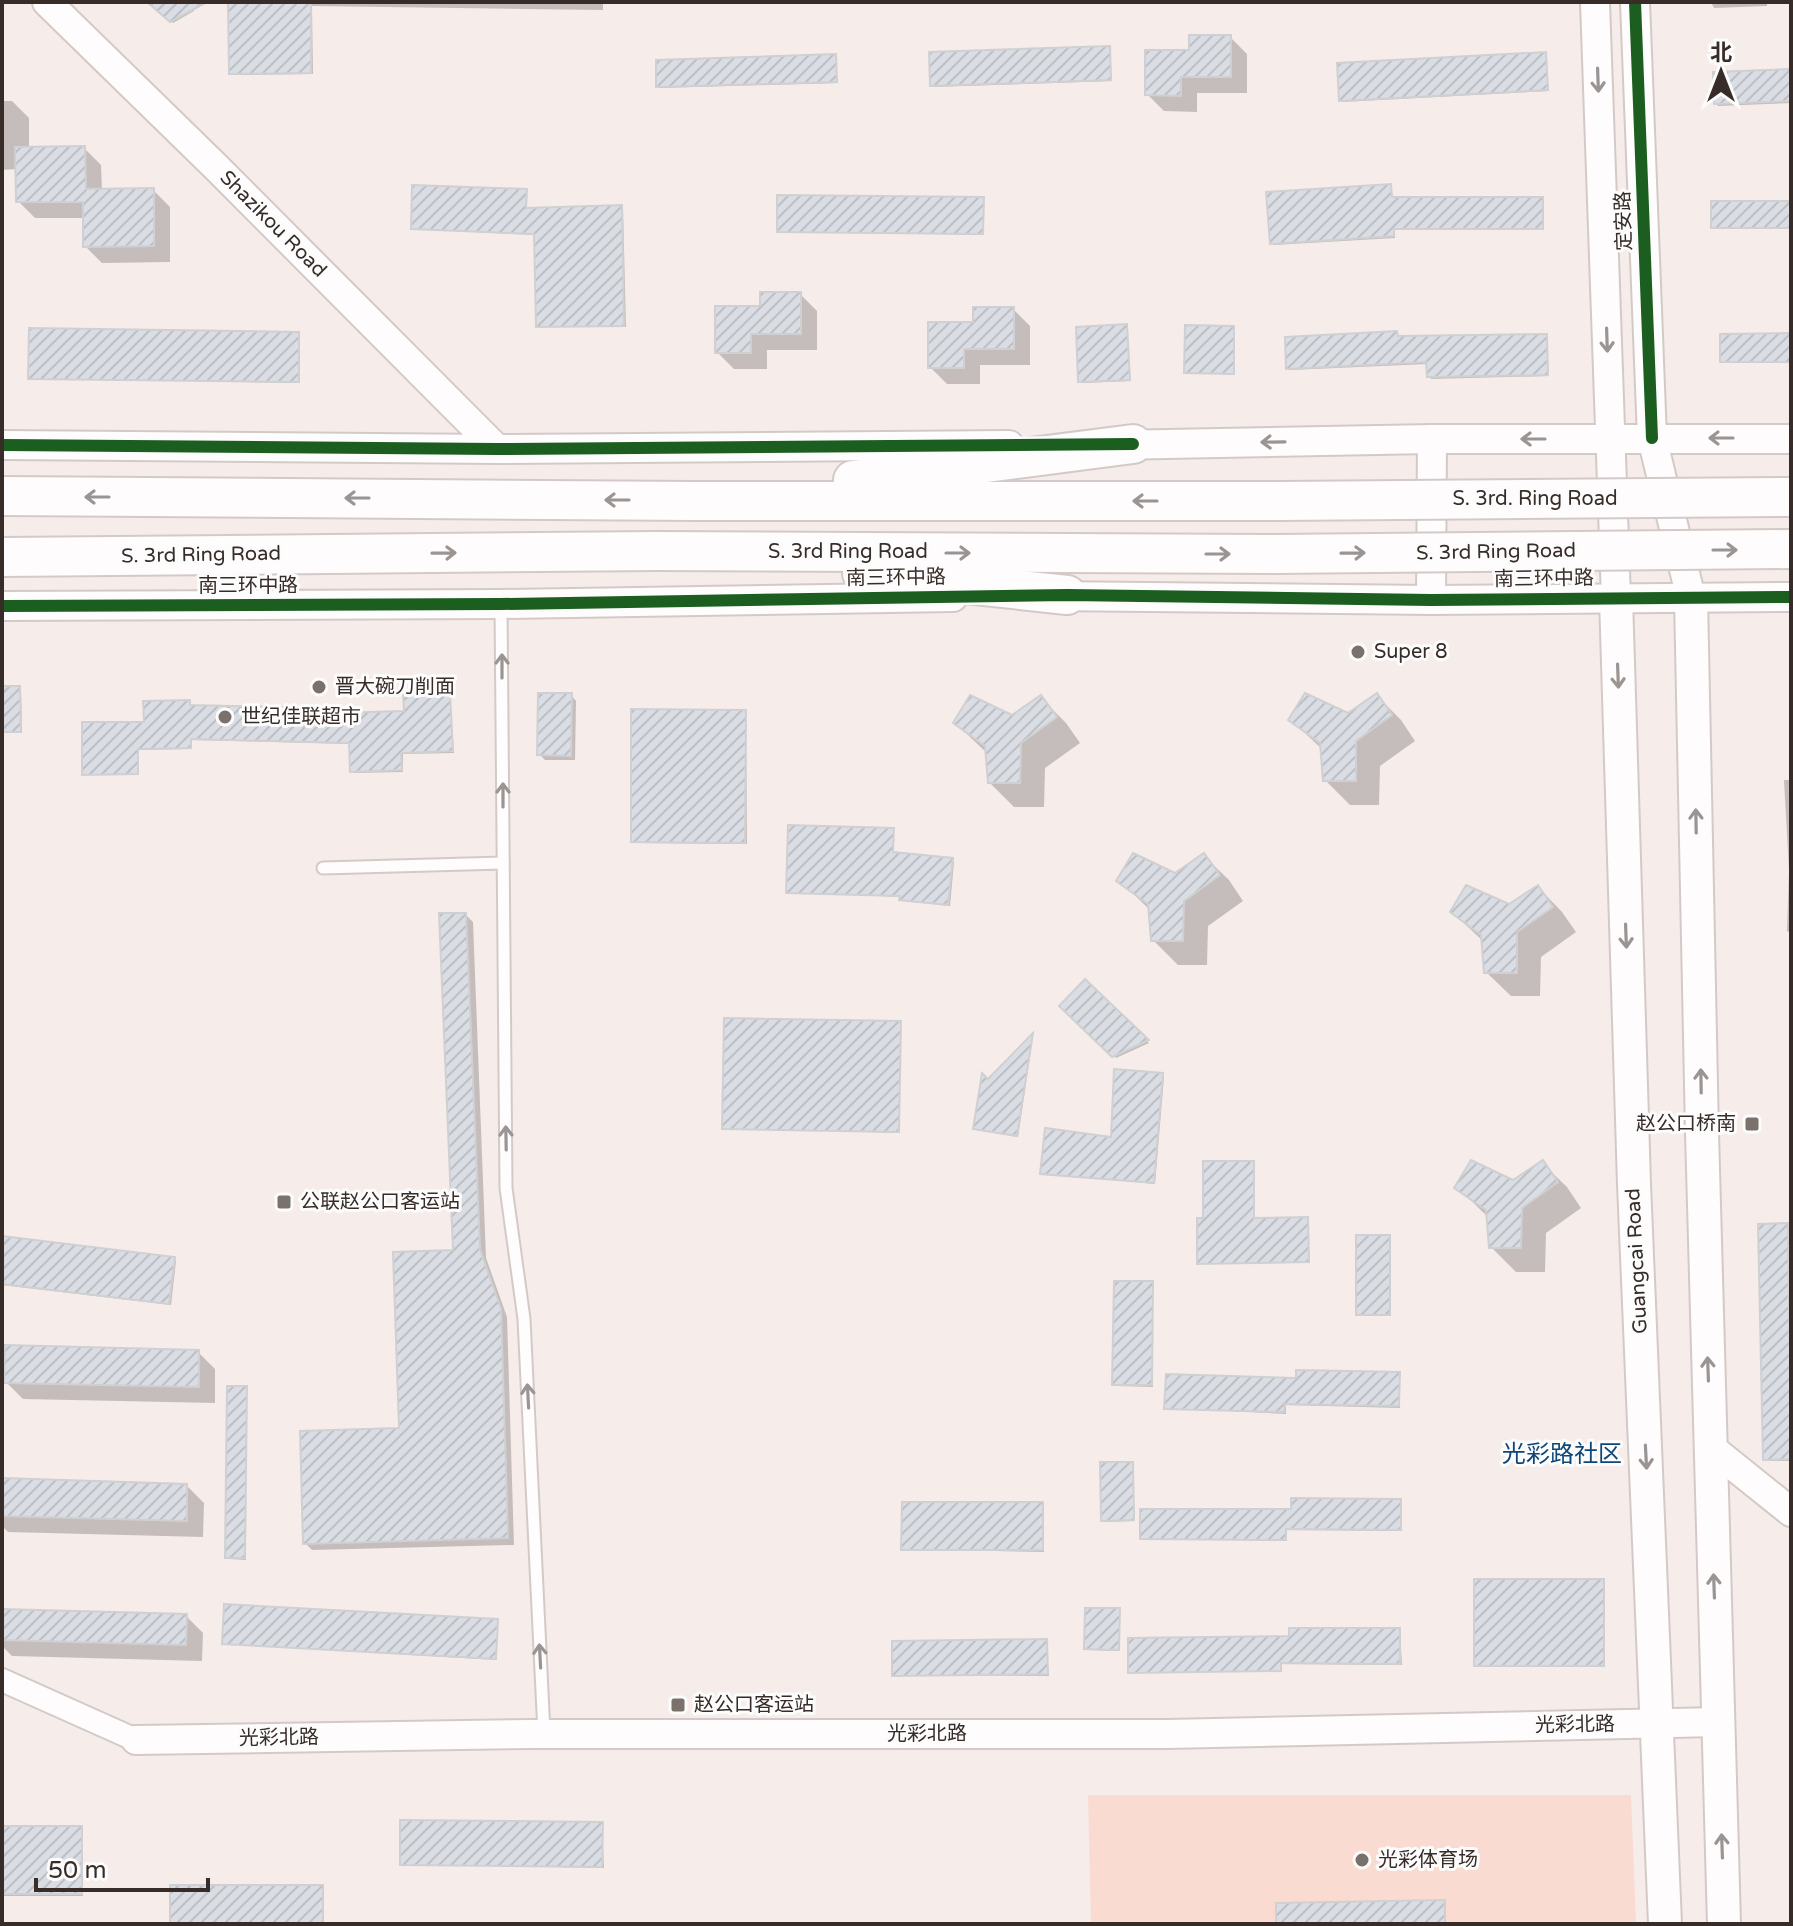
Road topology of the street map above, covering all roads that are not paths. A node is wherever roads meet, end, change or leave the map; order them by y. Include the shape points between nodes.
1 (47, 2) edge
2 (1595, 2) edge
3 (1635, 2) edge
4 (1611, 438) junction
5 (1652, 438) junction
6 (1432, 439) junction
7 (1791, 439) edge
8 (1133, 444) junction
9 (2, 445) edge
10 (497, 449) junction
11 (2, 496) edge
12 (1791, 497) edge
13 (695, 501) junction
14 (1791, 549) edge
15 (656, 551) junction
16 (2, 557) edge
17 (1067, 595) junction
18 (1791, 597) edge
19 (1616, 598) junction
20 (1691, 598) junction
21 (1431, 600) junction
22 (501, 604) junction
23 (2, 606) edge
24 (503, 863) junction
25 (323, 868) dead end
26 (1710, 1447) junction
27 (1791, 1512) edge
28 (2, 1680) edge
29 (1718, 1722) junction
30 (1658, 1723) junction
31 (544, 1734) junction
32 (136, 1740) joint
33 (1665, 1924) edge
34 (1724, 1924) edge

1 - 10 street, Shazikou Road
2 -> 4 street, 定安路
3 - 5 street, 定安路
4 - 5 street
4 -> 6 street
4 - 19 street, 定安路
7 -> 5 street
5 - 20 street, 定安路
6 -> 8 street
6 - 21 street
8 - 10 street
8 - 13 highway
9 - 10 street
13 -> 11 highway
12 -> 13 highway, S. 3rd. Ring Road, bridge
15 -> 14 highway, S. 3rd Ring Road, bridge via 1275,554
16 -> 15 highway, S. 3rd Ring Road
15 - 17 highway
17 - 21 street, 南三环中路
17 - 22 street, 南三环中路
18 - 20 street, 南三环中路
19 - 20 street, 南三环中路
19 - 21 street, 南三环中路
19 -> 30 main road, Guangcai Road via 1633,1168
26 -> 20 main road
22 - 23 street, 南三环中路
24 -> 22 lane
24 - 25 lane
31 -> 24 lane via 524,1319 506,1188
26 - 27 street
29 -> 26 main road
28 - 32 street
29 - 30 street, 光彩北路
34 -> 29 main road
30 - 31 street, 光彩北路 via 1167,1734
30 - 33 main road, Guangcai Road
31 - 32 street, 光彩北路

